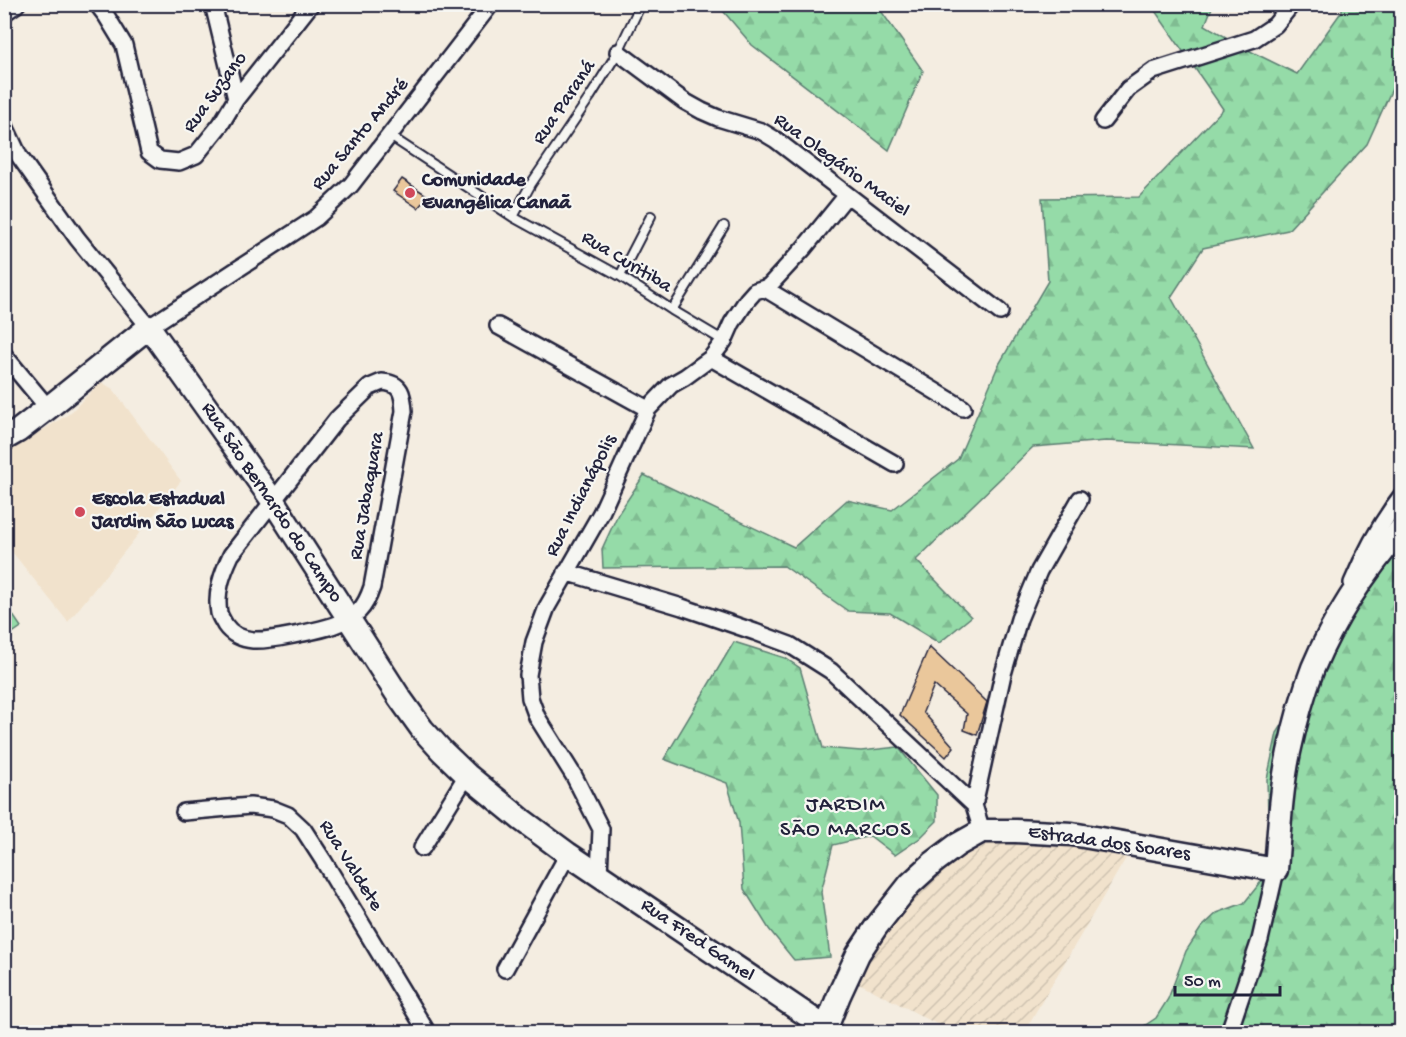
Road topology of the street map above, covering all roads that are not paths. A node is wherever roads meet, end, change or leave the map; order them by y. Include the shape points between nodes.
1 (17, 4) edge
2 (97, 4) edge
3 (213, 4) edge
4 (310, 4) edge
5 (491, 4) edge
6 (641, 4) edge
7 (1292, 4) edge
8 (4, 13) edge
9 (618, 52) junction
10 (236, 99) junction
11 (1103, 121) dead end
12 (4, 124) edge
13 (390, 136) junction
14 (847, 195) junction
15 (651, 216) dead end
16 (513, 217) junction
17 (724, 226) dead end
18 (620, 276) junction
19 (764, 288) junction
20 (672, 310) junction
21 (1000, 312) dead end
22 (498, 326) dead end
23 (149, 327) junction
24 (724, 341) junction
25 (4, 355) edge
26 (711, 358) junction
27 (48, 408) junction
28 (963, 408) dead end
29 (648, 409) junction
30 (4, 439) edge
31 (895, 464) dead end
32 (1401, 495) edge
33 (1080, 499) dead end
34 (273, 501) junction
35 (1401, 528) edge
36 (566, 572) junction
37 (1339, 614) junction
38 (348, 619) junction
39 (467, 775) junction
40 (974, 805) junction
41 (184, 812) dead end
42 (982, 831) junction
43 (422, 848) dead end
44 (568, 854) junction
45 (1276, 870) junction
46 (599, 875) junction
47 (505, 969) dead end
48 (825, 1030) edge
49 (428, 1032) edge
50 (1229, 1032) edge

1 - 8 street
2 - 10 street, Rua Suzano via 124,45 149,152 160,160 179,162 196,155
3 - 10 street
4 - 10 street, Rua Suzano
5 - 13 street, Rua Santo André
6 - 9 lane, Rua Paraná
7 - 11 street via 1275,25 1254,39 1153,71 1128,89
9 - 14 street, Rua Olegário Maciel via 684,101 776,140
9 - 16 lane, Rua Paraná
12 - 23 street, Rua São Bernardo do Campo via 19,156 77,238
13 - 16 lane, Rua Curitiba
13 - 23 street, Rua Santo André via 351,186 316,218
14 - 19 street, Rua Indianápolis via 804,248
14 - 21 street, Rua Olegário Maciel
15 - 18 lane
16 - 18 lane, Rua Curitiba
17 - 20 lane
18 - 20 lane, Rua Curitiba
19 - 24 street, Rua Indianápolis via 747,300
19 - 28 street
20 - 24 lane, Rua Curitiba
22 - 29 street
23 - 27 street
23 - 34 street, Rua São Bernardo do Campo
24 - 26 street, Rua Indianápolis
25 - 27 street
26 - 29 street, Rua Indianápolis via 670,384
26 - 31 street
27 - 30 street
29 - 36 street, Rua Indianápolis via 601,513
32 - 37 street via 1361,561
33 - 40 street via 1039,572 1019,619
34 - 38 street, Rua São Bernardo do Campo
34 - 38 street, Rua Jabaquara via 231,555 218,591 219,614 237,636 266,640 320,630
34 - 38 street, Rua Jabaquara via 337,419 370,387 389,382 400,390 403,421 372,587 360,610
35 - 37 street
36 - 40 street via 790,645 831,671
36 - 46 street, Rua Indianápolis via 534,642 528,675 530,698 601,829
37 - 45 street via 1313,668 1300,707 1280,812
38 - 39 street, Rua São Bernardo do Campo via 422,729
39 - 43 street
39 - 44 street, Rua São Bernardo do Campo
40 - 42 street
41 - 49 street, Rua Valdete via 250,806 288,815 323,860
42 - 45 street, Estrada dos Soares via 1072,834
42 - 48 street, Estrada dos Soares via 933,863 910,884 876,927 858,954
44 - 46 street, Rua Fred Gamel
44 - 47 street
45 - 50 street via 1260,940
46 - 48 street, Rua Fred Gamel

